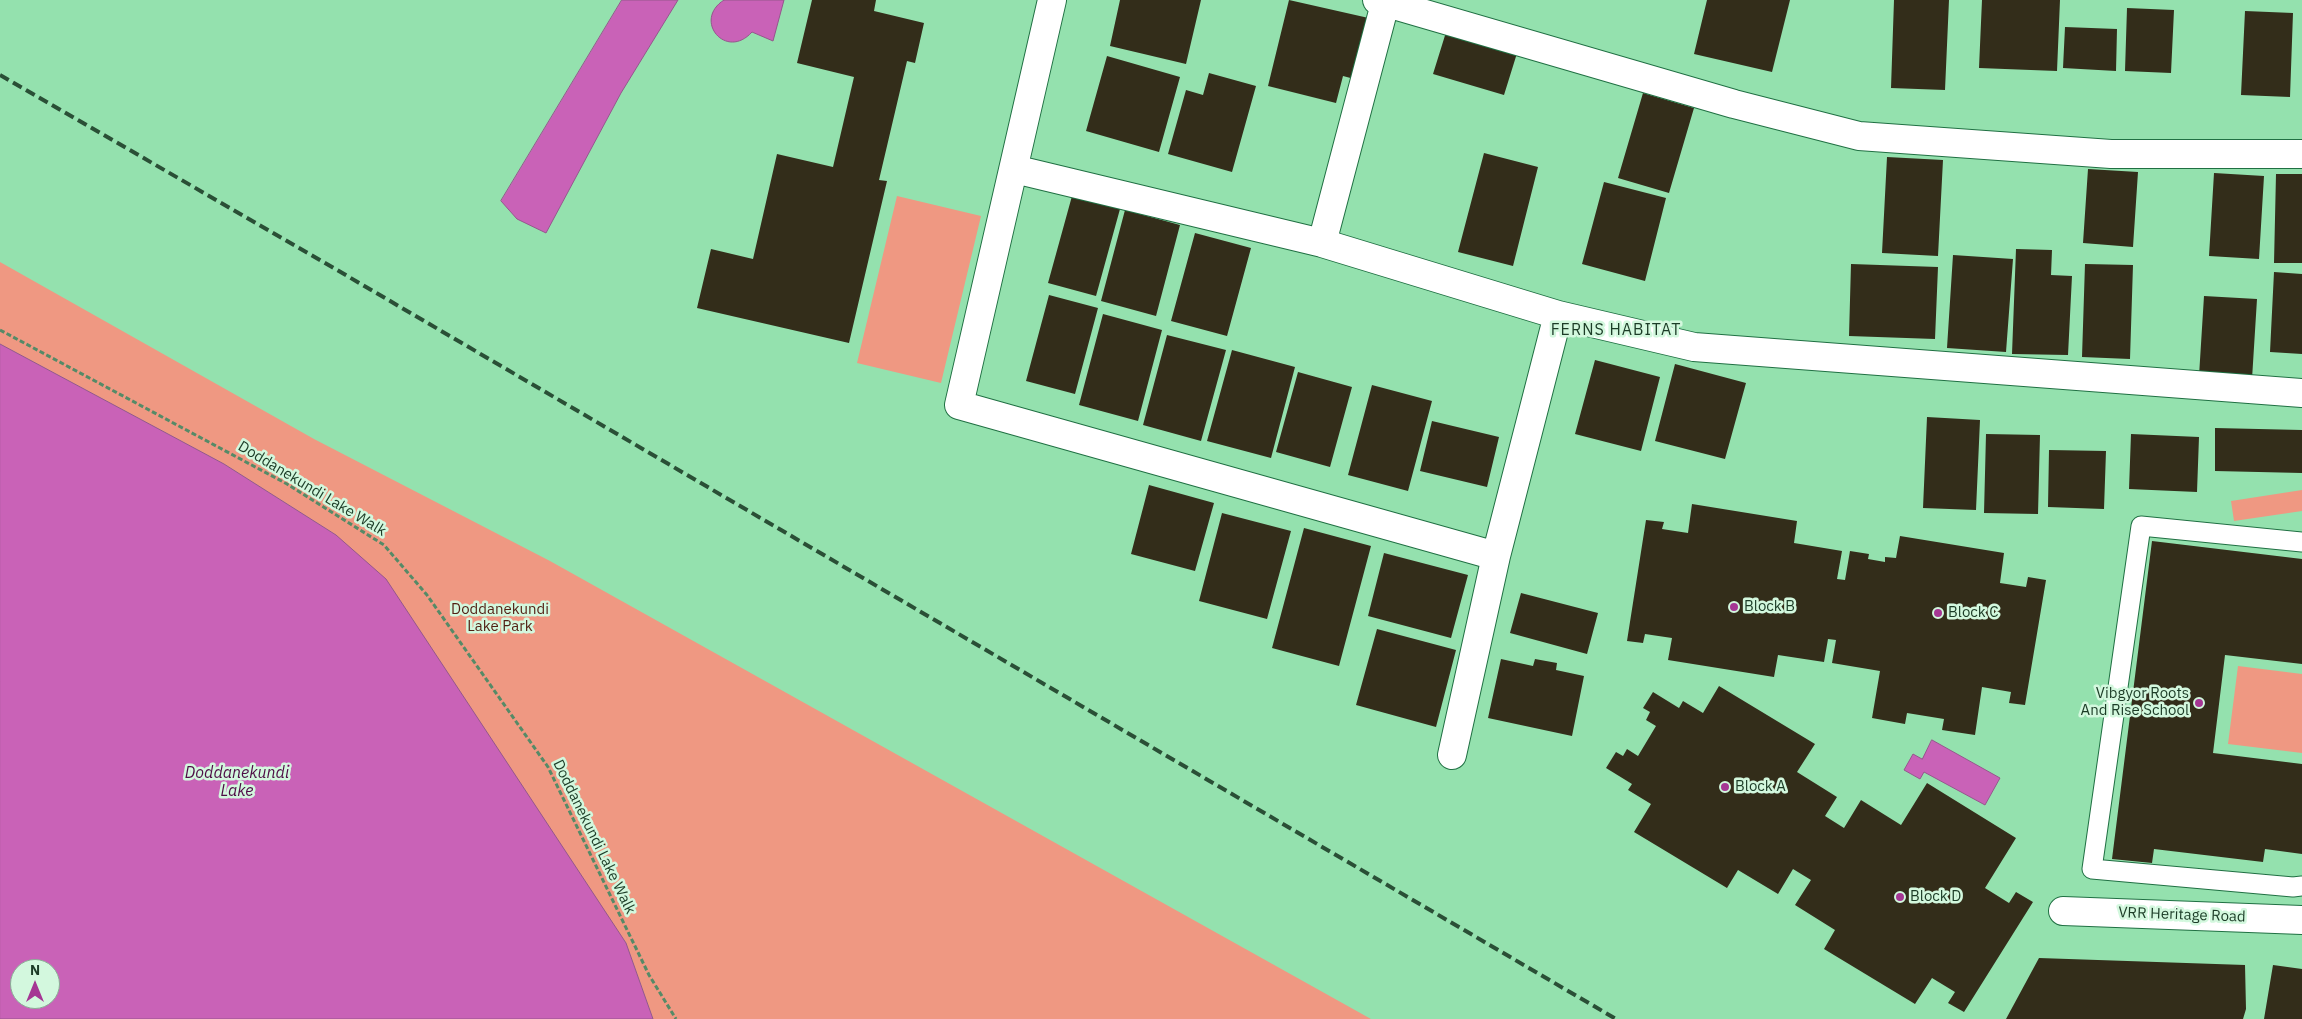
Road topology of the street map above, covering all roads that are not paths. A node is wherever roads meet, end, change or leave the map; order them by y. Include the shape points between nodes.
1 (1052, 0) edge
2 (1383, 1) edge
3 (2302, 154) edge
4 (1014, 169) junction
5 (1322, 243) junction
6 (1558, 315) junction
7 (2302, 393) edge
8 (2302, 542) edge
9 (1496, 556) junction
10 (1452, 755) dead end
11 (2302, 886) edge
12 (2063, 911) dead end
13 (2302, 920) edge

1 - 4 street
2 - 3 street via 1734,104 1859,136 2111,154
2 - 5 street
4 - 5 street
4 - 9 street via 959,405
5 - 6 street
6 - 7 street via 1694,347
6 - 9 street
8 - 11 lane via 2141,526 2092,869
9 - 10 street
12 - 13 street, VRR Heritage Road

